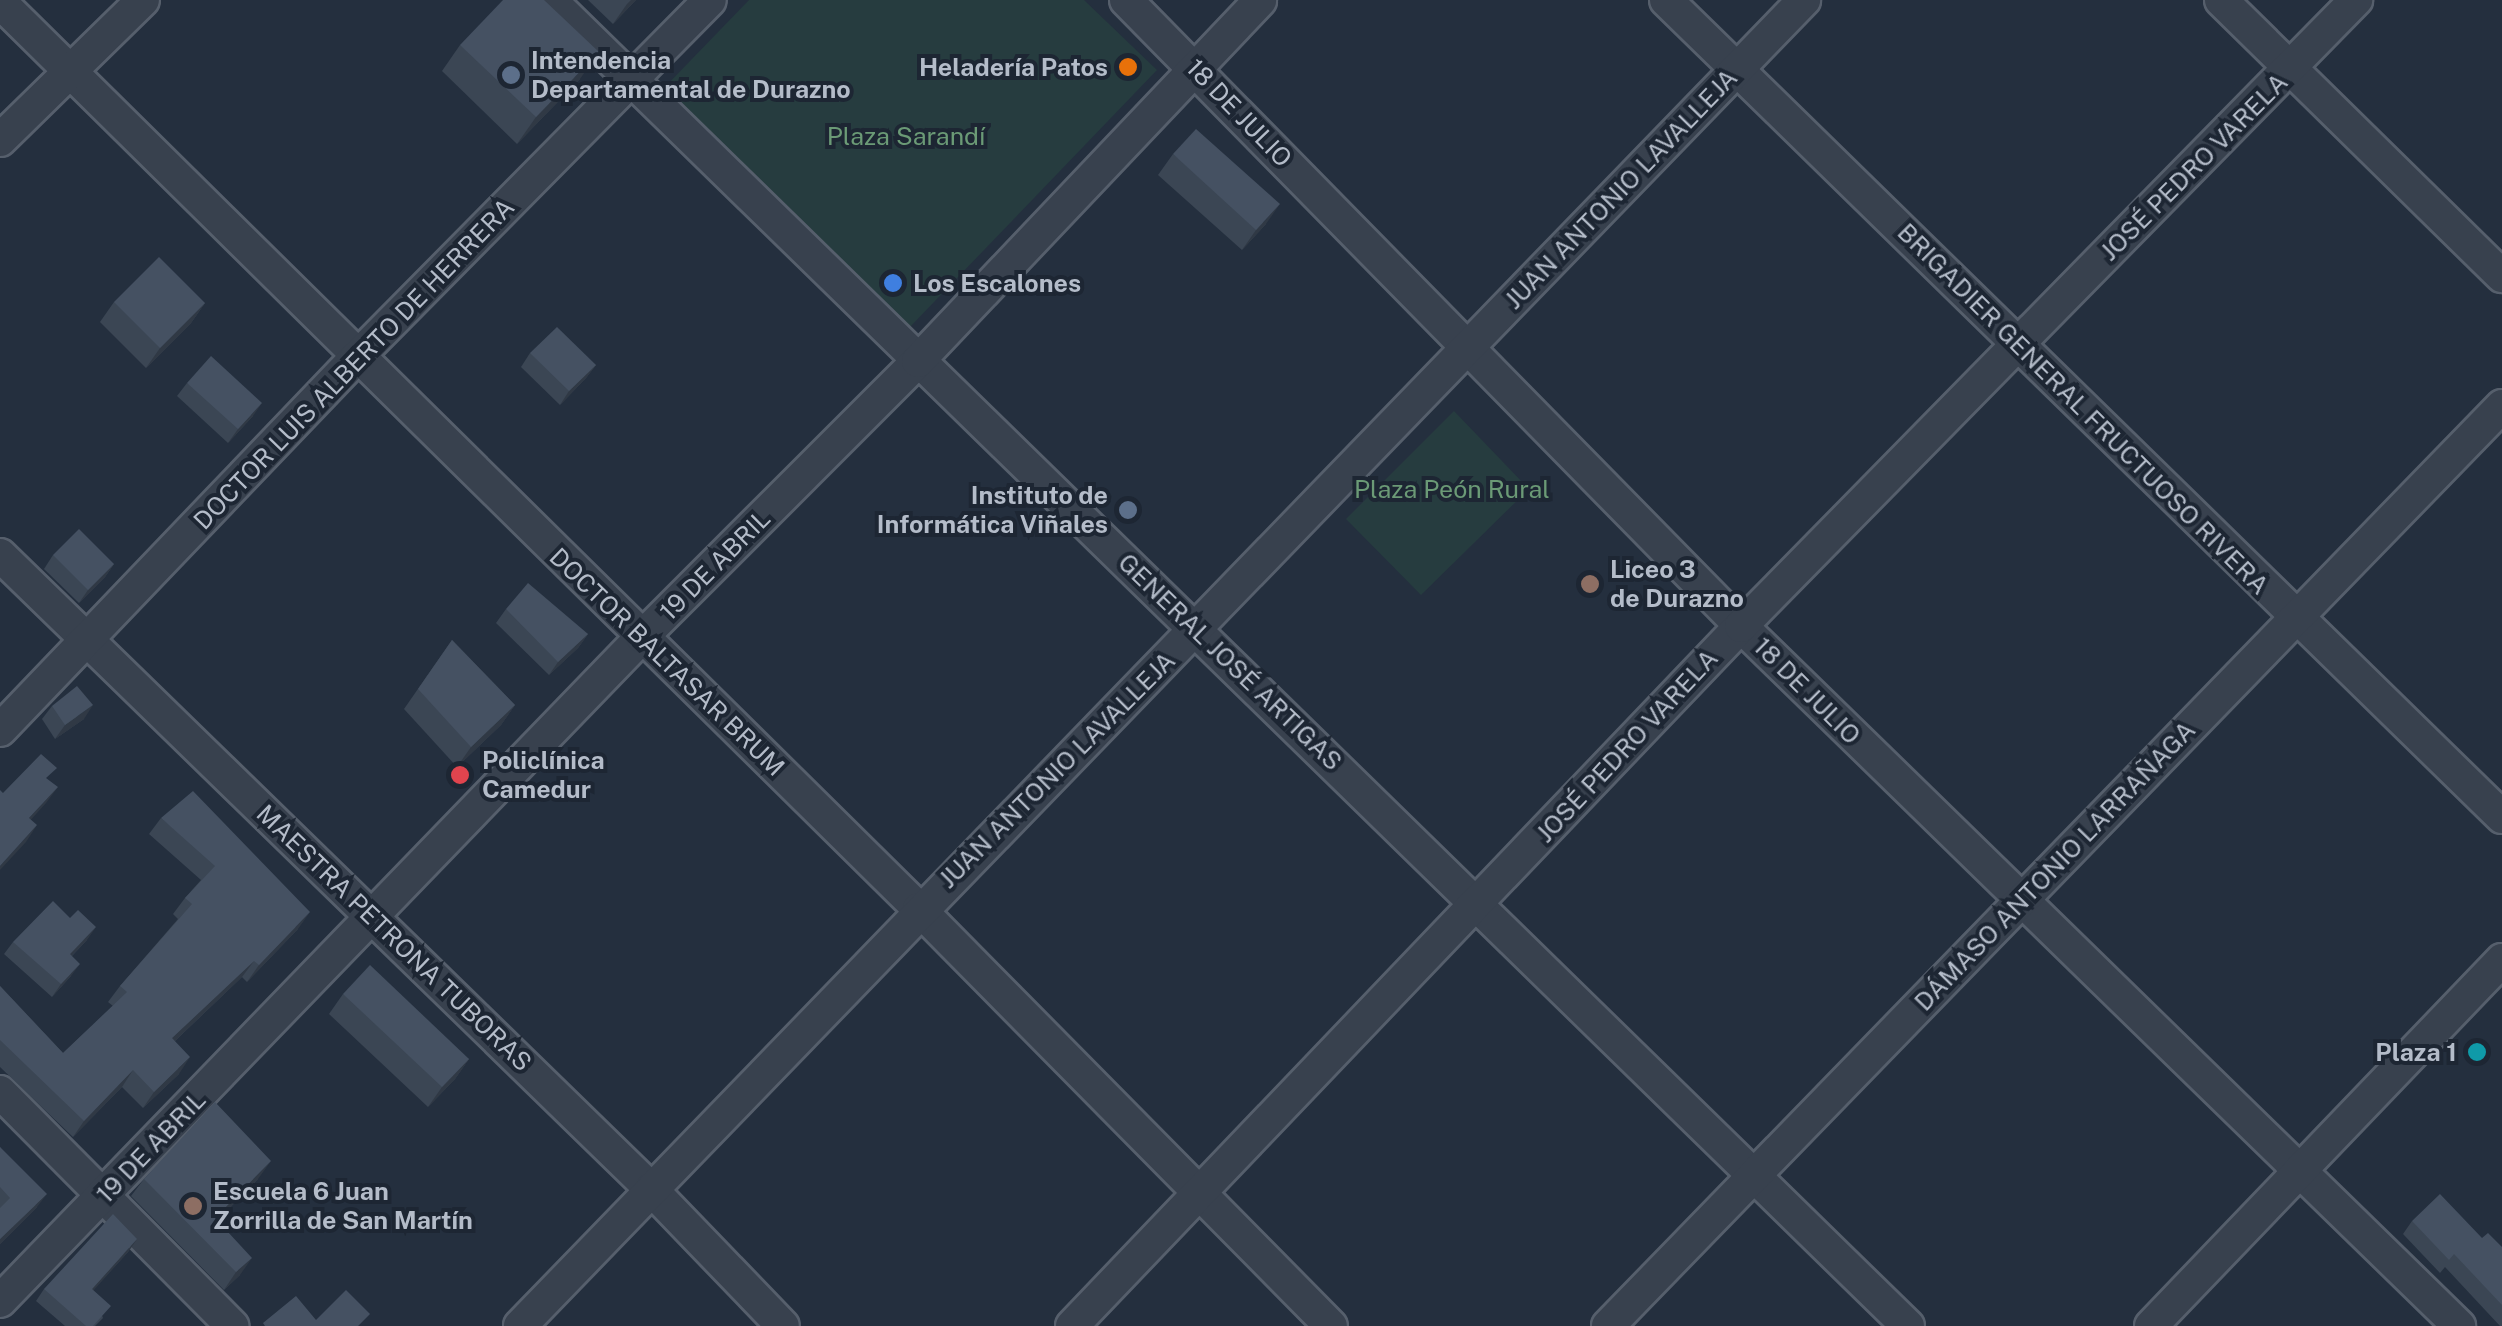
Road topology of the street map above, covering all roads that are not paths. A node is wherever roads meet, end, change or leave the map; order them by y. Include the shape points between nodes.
1 (143, 0) edge
2 (550, 0) edge
3 (710, 0) edge
4 (1126, 0) edge
5 (1260, 0) edge
6 (1666, 0) edge
7 (1804, 0) edge
8 (2220, 0) edge
9 (2356, 0) edge
10 (0, 2) edge
11 (1196, 68) junction
12 (2290, 68) junction
13 (71, 70) junction
14 (1736, 70) junction
15 (632, 80) junction
16 (0, 140) edge
17 (2502, 276) edge
18 (2019, 344) junction
19 (1468, 348) junction
20 (356, 358) junction
21 (918, 361) junction
22 (2502, 406) edge
23 (0, 555) edge
24 (2296, 619) junction
25 (1741, 626) junction
26 (1197, 629) junction
27 (642, 638) junction
28 (87, 640) junction
29 (0, 730) edge
30 (2502, 817) edge
31 (2021, 902) junction
32 (1478, 903) junction
33 (919, 909) junction
34 (374, 917) junction
35 (2502, 960) edge
36 (0, 1092) edge
37 (2300, 1168) junction
38 (1752, 1177) junction
39 (652, 1188) junction
40 (105, 1195) junction
41 (1198, 1195) junction
42 (0, 1301) edge
43 (232, 1326) edge
44 (520, 1326) edge
45 (784, 1326) edge
46 (1072, 1326) edge
47 (1331, 1326) edge
48 (1608, 1326) edge
49 (1908, 1326) edge
50 (2151, 1326) edge
51 (2458, 1326) edge

1 - 13 street
2 - 15 street, GENERAL JOSÉ ARTIGAS
3 - 15 street, DOCTOR LUIS ALBERTO DE HERRERA
4 - 11 street, 18 DE JULIO
5 - 11 street, 19 DE ABRIL
6 - 14 street, BRIGADIER GENERAL FRUCTUOSO RIVERA
7 - 14 street, JUAN ANTONIO LAVALLEJA
8 - 12 street
9 - 12 street, JOSÉ PEDRO VARELA
10 - 13 street, DOCTOR BALTASAR BRUM
11 - 19 street, 18 DE JULIO
11 - 21 street, 19 DE ABRIL
12 - 17 street
12 - 18 street, JOSÉ PEDRO VARELA
13 - 16 street
13 - 20 street, DOCTOR BALTASAR BRUM
14 - 18 street, BRIGADIER GENERAL FRUCTUOSO RIVERA
14 - 19 street, JUAN ANTONIO LAVALLEJA
15 - 20 street, DOCTOR LUIS ALBERTO DE HERRERA
15 - 21 street, GENERAL JOSÉ ARTIGAS
18 - 24 street, BRIGADIER GENERAL FRUCTUOSO RIVERA
18 - 25 street, JOSÉ PEDRO VARELA
19 - 25 street, 18 DE JULIO
19 - 26 street, JUAN ANTONIO LAVALLEJA
20 - 27 street, DOCTOR BALTASAR BRUM
20 - 28 street, DOCTOR LUIS ALBERTO DE HERRERA
21 - 26 street, GENERAL JOSÉ ARTIGAS
21 - 27 street, 19 DE ABRIL
22 - 24 street, DÁMASO ANTONIO LARRAÑAGA
23 - 28 street, MAESTRA PETRONA TUBORAS
24 - 30 street, BRIGADIER GENERAL FRUCTUOSO RIVERA
24 - 31 street, DÁMASO ANTONIO LARRAÑAGA
25 - 31 street, 18 DE JULIO
25 - 32 street, JOSÉ PEDRO VARELA
26 - 32 street, GENERAL JOSÉ ARTIGAS
26 - 33 street, JUAN ANTONIO LAVALLEJA
27 - 33 street, DOCTOR BALTASAR BRUM
27 - 34 street, 19 DE ABRIL
28 - 29 street, DOCTOR LUIS ALBERTO DE HERRERA
28 - 34 street, MAESTRA PETRONA TUBORAS
31 - 37 street, 18 DE JULIO
31 - 38 street, DÁMASO ANTONIO LARRAÑAGA
32 - 38 street, GENERAL JOSÉ ARTIGAS
32 - 41 street, JOSÉ PEDRO VARELA
33 - 39 street, JUAN ANTONIO LAVALLEJA
33 - 41 street, DOCTOR BALTASAR BRUM
34 - 39 street, MAESTRA PETRONA TUBORAS
34 - 40 street, 19 DE ABRIL
35 - 37 street
36 - 40 street
37 - 50 street
37 - 51 street, 18 DE JULIO
38 - 48 street, DÁMASO ANTONIO LARRAÑAGA
38 - 49 street, GENERAL JOSÉ ARTIGAS
39 - 44 street, JUAN ANTONIO LAVALLEJA
39 - 45 street, MAESTRA PETRONA TUBORAS
40 - 42 street, 19 DE ABRIL
40 - 43 street
41 - 46 street, JOSÉ PEDRO VARELA
41 - 47 street, DOCTOR BALTASAR BRUM

